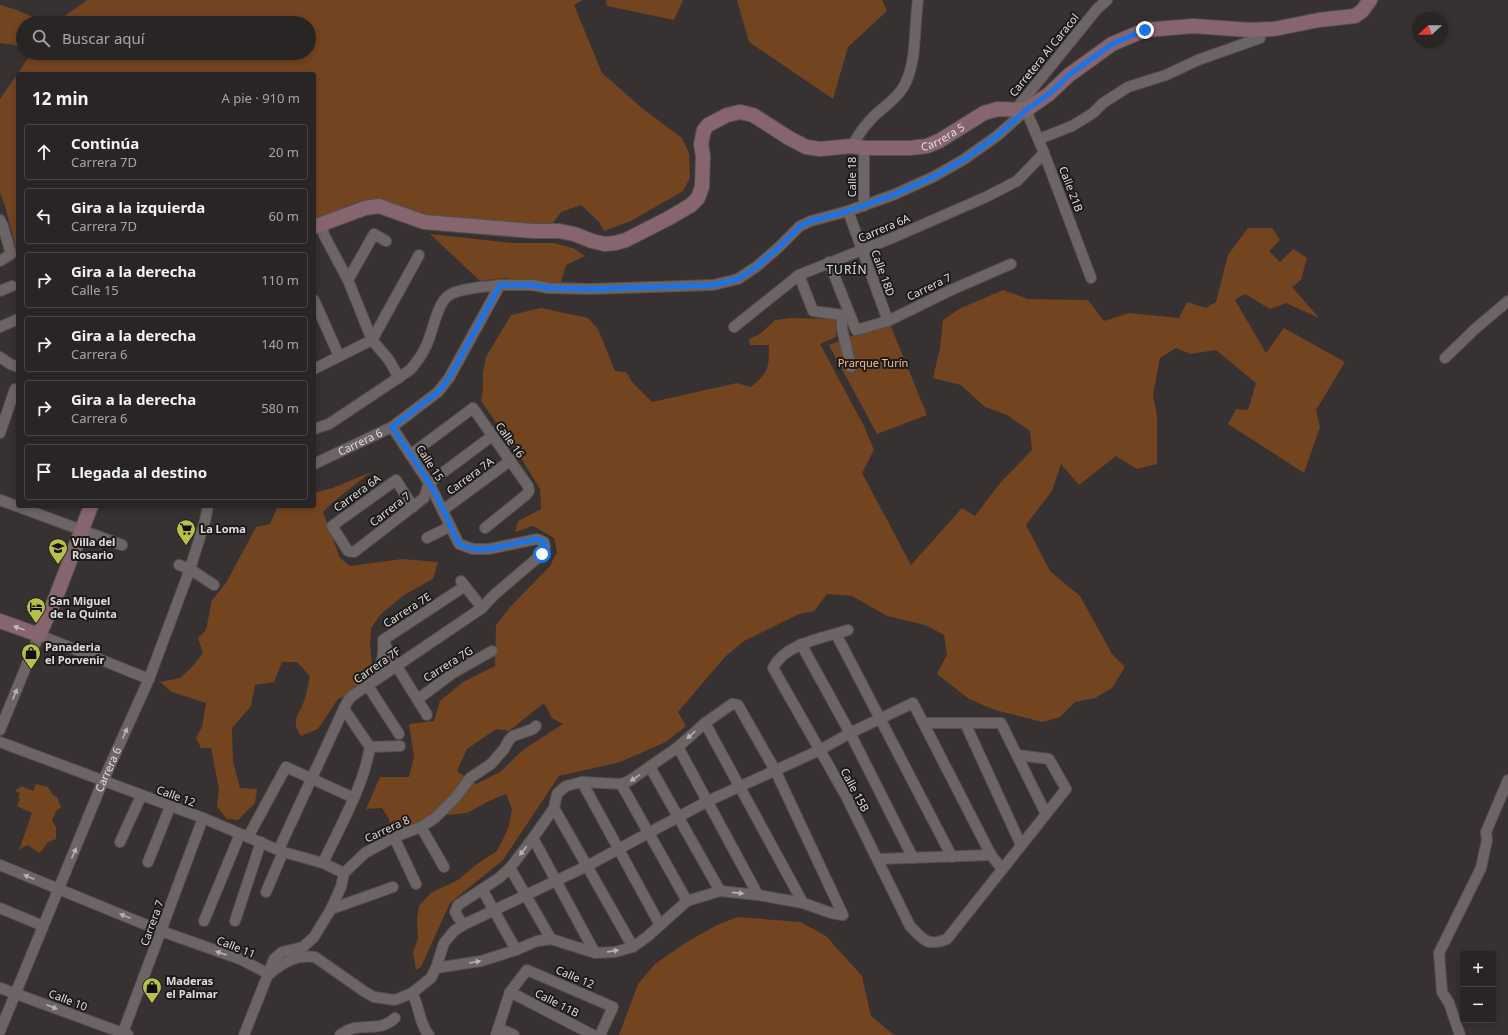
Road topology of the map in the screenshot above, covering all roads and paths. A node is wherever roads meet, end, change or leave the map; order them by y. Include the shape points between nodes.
1 (918, 0) edge
2 (1107, 0) edge
3 (1370, 0) edge
4 (1260, 38) dead end
5 (1021, 109) junction
6 (1039, 139) junction
7 (858, 147) junction
8 (1044, 153) junction
9 (864, 206) junction
10 (848, 211) junction
11 (1, 225) edge
12 (320, 229) edge
13 (386, 241) dead end
14 (862, 250) junction
15 (420, 255) dead end
16 (4, 259) edge
17 (829, 262) junction
18 (1011, 264) dead end
19 (799, 275) junction
20 (1092, 278) dead end
21 (348, 280) junction
22 (500, 285) junction
23 (12, 286) dead end
24 (0, 291) edge
25 (1508, 301) edge
26 (316, 304) edge
27 (846, 315) junction
28 (16, 320) edge
29 (888, 321) junction
30 (0, 327) edge
31 (734, 327) dead end
32 (372, 340) junction
33 (339, 356) junction
34 (0, 357) edge
35 (1445, 358) dead end
36 (16, 366) edge
37 (851, 367) dead end
38 (316, 368) edge
39 (399, 378) junction
40 (16, 390) edge
41 (392, 427) junction
42 (316, 428) edge
43 (0, 433) edge
44 (492, 436) junction
45 (410, 454) junction
46 (511, 460) junction
47 (316, 463) edge
48 (429, 483) junction
49 (0, 500) edge
50 (16, 506) edge
51 (413, 507) junction
52 (22, 508) edge
53 (90, 508) edge
54 (208, 508) edge
55 (443, 510) junction
56 (450, 527) junction
57 (485, 528) dead end
58 (82, 530) junction
59 (427, 538) dead end
60 (122, 545) dead end
61 (545, 546) joint
62 (354, 552) joint
63 (179, 565) dead end
64 (190, 569) junction
65 (214, 585) dead end
66 (482, 608) junction
67 (0, 620) edge
68 (848, 630) dead end
69 (836, 634) junction
70 (39, 635) junction
71 (383, 640) junction
72 (801, 644) junction
73 (492, 651) dead end
74 (396, 665) junction
75 (149, 679) junction
76 (368, 686) junction
77 (418, 699) junction
78 (344, 709) junction
79 (427, 715) dead end
80 (880, 718) junction
81 (705, 723) junction
82 (924, 723) junction
83 (965, 723) junction
84 (536, 726) dead end
85 (0, 730) edge
86 (850, 733) junction
87 (399, 734) dead end
88 (0, 742) edge
89 (400, 746) dead end
90 (370, 747) junction
91 (678, 747) junction
92 (820, 750) junction
93 (1017, 755) junction
94 (650, 767) junction
95 (775, 770) junction
96 (312, 779) junction
97 (1508, 780) edge
98 (103, 781) junction
99 (582, 782) junction
100 (621, 784) junction
101 (739, 787) junction
102 (141, 796) junction
103 (354, 798) junction
104 (708, 801) junction
105 (170, 807) junction
106 (554, 808) junction
107 (1046, 814) junction
108 (678, 817) junction
109 (203, 818) junction
110 (420, 827) junction
111 (648, 833) junction
112 (244, 835) junction
113 (394, 837) junction
114 (533, 838) junction
115 (120, 842) dead end
116 (261, 842) junction
117 (1022, 845) junction
118 (618, 849) junction
119 (281, 851) junction
120 (952, 856) junction
121 (991, 856) junction
122 (913, 858) junction
123 (878, 859) junction
124 (148, 862) dead end
125 (323, 864) junction
126 (0, 865) edge
127 (587, 866) junction
128 (444, 867) dead end
129 (510, 868) junction
130 (1002, 869) junction
131 (344, 873) junction
132 (556, 881) junction
133 (416, 884) dead end
134 (393, 887) dead end
135 (58, 888) junction
136 (482, 889) junction
137 (720, 891) junction
138 (266, 892) dead end
139 (758, 895) junction
140 (527, 896) junction
141 (687, 901) junction
142 (803, 904) junction
143 (0, 908) edge
144 (331, 909) junction
145 (495, 910) junction
146 (235, 920) dead end
147 (204, 921) dead end
148 (463, 925) junction
149 (660, 925) junction
150 (43, 926) junction
151 (161, 931) junction
152 (551, 940) junction
153 (632, 947) junction
154 (516, 950) junction
155 (595, 953) junction
156 (436, 968) junction
157 (269, 974) junction
158 (0, 988) edge
159 (510, 992) junction
160 (412, 993) junction
161 (15, 994) junction
162 (395, 1018) dead end
163 (0, 1031) edge
164 (497, 1031) edge
165 (124, 1034) edge
166 (244, 1035) edge
167 (340, 1035) edge
168 (430, 1035) edge
169 (514, 1035) edge
170 (593, 1035) edge
171 (600, 1035) edge
172 (1460, 1035) edge

1 - 7 street via 912,63 906,83 858,134
2 - 5 street, Carretera Al Caracol via 1097,9
3 - 5 street via 1355,16 1274,29 1193,26 1145,30 1112,44 1069,75 1049,94
4 - 6 street via 1128,87 1072,126
5 - 6 street, Calle 21B
5 - 7 street, Carrera 5 via 998,109 984,113 927,146
5 - 9 street via 997,136 963,160 916,185
6 - 8 street, Calle 21B
7 - 9 street, Calle 18
7 - 12 street, Carrera 5 via 820,149 806,146 753,114 740,112 727,115 708,125 704,130 701,144 702,187 698,198 691,206 669,218 615,243 605,244 559,231 424,222 379,206 365,208
8 - 14 street, Carrera 6A via 1017,181 966,206
8 - 20 street, Calle 21B
9 - 10 street
10 - 14 street, Calle 18D
10 - 22 street via 800,226 767,258 738,279 713,285 569,289
11 - 16 street via 11,254
12 - 21 street
13 - 21 street via 374,234
14 - 17 street, Carrera 6A
14 - 29 street, Calle 18D
15 - 32 street
17 - 19 street, Carrera 6A
17 - 27 street
18 - 29 street, Carrera 7
19 - 27 street via 813,311
19 - 31 street, Carrera 6A
21 - 32 street
22 - 39 street via 462,290 448,296 441,304 419,359
22 - 41 street, Carrera 6 via 449,378 438,392
23 - 24 street
25 - 35 street
26 - 33 street
27 - 29 street, Carrera 7 via 856,330
27 - 37 street via 842,329
28 - 30 street
32 - 33 street
32 - 39 street via 389,360
33 - 38 street
34 - 36 street
39 - 42 street via 329,424
40 - 43 street
41 - 45 street, Calle 15
41 - 47 street, Carrera 6
44 - 45 street, Calle 16 via 473,408
44 - 46 street, Calle 16
44 - 48 street, Carrera 7
45 - 48 street, Calle 15
46 - 55 street, Carrera 7A
46 - 57 street, Calle 16 via 529,490
48 - 51 street, Carrera 7 via 424,498
48 - 55 street, Calle 15
49 - 50 street
51 - 62 street, Carrera 7
51 - 62 street, Carrera 6A via 396,480 332,526 348,551
52 - 58 street
53 - 58 street
54 - 64 street, Carrera 6
55 - 56 street, Calle 15
56 - 59 street
56 - 61 street, Calle 15 via 459,544 473,549 489,549 537,539 544,542
58 - 60 street
58 - 70 street
61 - 66 street, Carrera 7F via 542,554
63 - 64 street
64 - 65 street
64 - 75 street, Carrera 6
66 - 71 street, Carrera 7E via 463,584
66 - 74 street, Carrera 7F
70 -> 67 street
68 - 69 street
69 - 72 street
69 - 80 street
70 - 75 street
85 -> 70 street
71 - 74 street
71 - 76 street, Carrera 7E via 384,653
72 - 86 street
72 - 92 street, Calle 15B via 781,657 773,668
73 - 77 street, Carrera 7G via 453,673
74 - 76 street, Carrera 7F
74 - 77 street
98 -> 75 street, Carrera 6
76 - 78 street, Carrera 7F via 352,696
76 - 87 street
77 - 79 street
78 - 90 street
78 - 96 street, Carrera 7F
80 - 82 street via 914,703
80 - 86 street
80 - 120 street
81 -> 91 street
81 - 95 street via 732,704 738,705
81 - 101 street
82 - 83 street
82 - 121 street
83 - 93 street via 1001,723
83 - 117 street
84 - 110 street, Carrera 8 via 513,736 491,764 470,778 435,818
86 - 92 street
86 - 122 street
88 - 98 street, Calle 12
89 - 90 street
90 - 103 street via 367,764
91 - 94 street
91 - 104 street
92 - 95 street
92 - 123 street, Calle 15B
93 - 107 street
93 - 107 street via 1049,758 1066,789
94 -> 100 street
94 - 108 street
95 - 101 street
95 - 142 street via 843,915
96 - 103 street
96 - 112 street via 286,767
96 - 119 street, Carrera 7F
97 - 172 street via 1486,832 1487,840 1481,868 1439,953 1442,992
98 - 102 street, Calle 12
135 -> 98 street, Carrera 6
99 - 100 street
99 - 106 street via 566,786 557,794
99 - 118 street
100 - 111 street
101 - 104 street
101 - 142 street
102 - 105 street, Calle 12
102 - 115 street
103 - 125 street
104 - 108 street
104 - 139 street
105 - 109 street, Calle 12
105 - 124 street
106 - 114 street
106 - 127 street
107 - 117 street
108 - 111 street
108 - 137 street
109 - 112 street, Calle 12
109 - 151 street, Carrera 7
110 - 113 street, Carrera 8
110 - 128 street
111 - 118 street
111 - 141 street
112 - 116 street, Calle 12
112 - 147 street
113 - 131 street, Carrera 8 via 365,853
113 - 133 street
114 -> 129 street
114 - 132 street
116 - 119 street, Calle 12
116 - 146 street
117 - 130 street
118 - 127 street
118 - 149 street
119 - 125 street, Calle 12
119 - 138 street, Carrera 7F
120 - 121 street
120 - 122 street
121 - 130 street
122 - 123 street
123 - 130 street, Calle 15B via 910,926 922,938 936,944 947,939
125 - 131 street, Calle 12
135 -> 126 street, Calle 11
127 - 132 street
127 - 153 street
129 - 136 street
129 - 140 street
131 - 144 street, Carrera 8
132 - 140 street
132 - 155 street
134 - 144 street
135 - 150 street, Carrera 6
151 -> 135 street, Calle 11
136 - 145 street
136 - 148 street via 458,905 455,912
137 -> 139 street
137 - 141 street
139 - 142 street
140 - 145 street
140 - 152 street
141 - 149 street
143 - 150 street
144 - 157 street, Carrera 8 via 323,924 308,942 274,959
145 - 148 street
145 - 154 street
148 - 156 street via 444,943
149 - 153 street
150 - 161 street, Carrera 6
157 -> 151 street, Calle 11 via 240,959
151 - 165 street, Carrera 7
152 - 154 street via 537,941
152 - 155 street
155 -> 153 street via 615,952
156 -> 154 street via 481,960
156 - 160 street via 431,978
157 - 160 street via 295,958 315,957 374,997 395,1000
157 - 166 street, Carrera 8
158 - 161 street, Calle 10
159 - 164 street
159 - 170 street, Calle 11B
159 - 171 street, Calle 12 via 527,970 613,1007
160 - 168 street via 422,1023
161 - 163 street, Carrera 6
161 -> 165 street, Calle 10
162 - 167 street via 390,1028 383,1033 365,1034 351,1030
164 - 169 street

